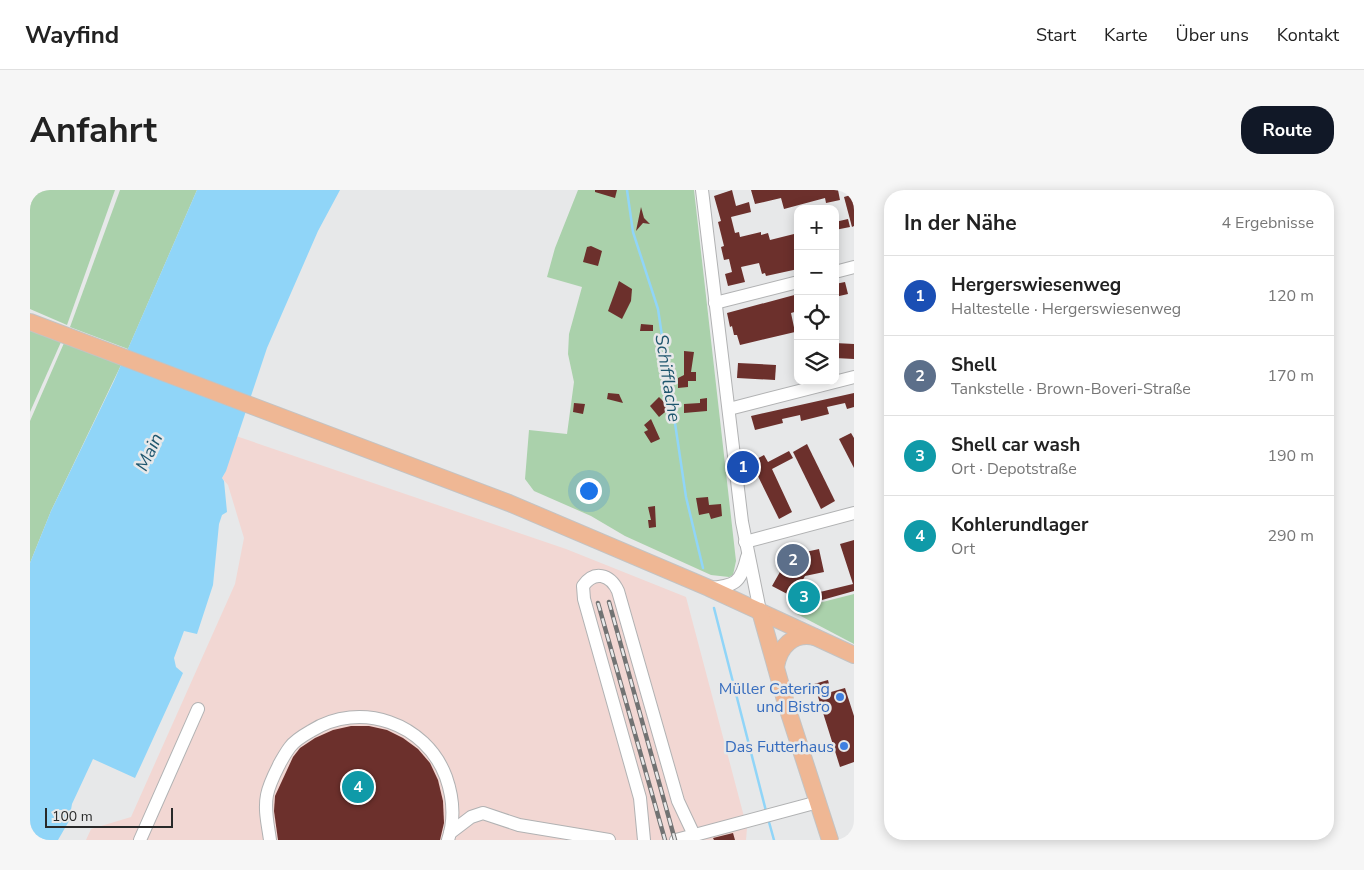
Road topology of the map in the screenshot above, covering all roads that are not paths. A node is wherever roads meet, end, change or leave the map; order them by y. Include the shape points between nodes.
1 (702, 190) edge
2 (854, 267) edge
3 (839, 271) edge
4 (794, 283) edge
5 (716, 302) junction
6 (30, 322) edge
7 (854, 377) edge
8 (729, 409) junction
9 (854, 514) edge
10 (746, 548) junction
11 (709, 588) junction
12 (760, 611) junction
13 (817, 638) junction
14 (854, 655) edge
15 (776, 667) junction
16 (198, 709) dead end
17 (818, 802) junction
18 (694, 835) junction
19 (449, 836) edge
20 (140, 840) edge
21 (270, 840) edge
22 (610, 840) edge
23 (644, 840) edge
24 (676, 840) edge
25 (830, 840) edge

1 - 5 street
2 - 3 street
4 - 5 street
5 - 8 street
6 - 11 main road via 509,503
7 - 8 street
8 - 10 street
9 - 10 street
10 - 11 street via 743,572 738,581
10 - 12 street
11 - 12 main road
12 - 13 main road
12 - 15 main road
13 - 14 main road
13 - 15 main road via 801,636 787,643 779,654
15 - 17 main road
16 - 20 street
17 - 18 street
17 - 25 main road
18 - 23 street via 678,801 618,591 608,578 597,575 583,586 584,599 640,798
18 - 24 street
19 - 21 street via 453,811 450,787 430,748 414,733 391,722 367,717 343,718 321,724 290,746 267,794
19 - 22 street via 471,817 483,813 519,825

